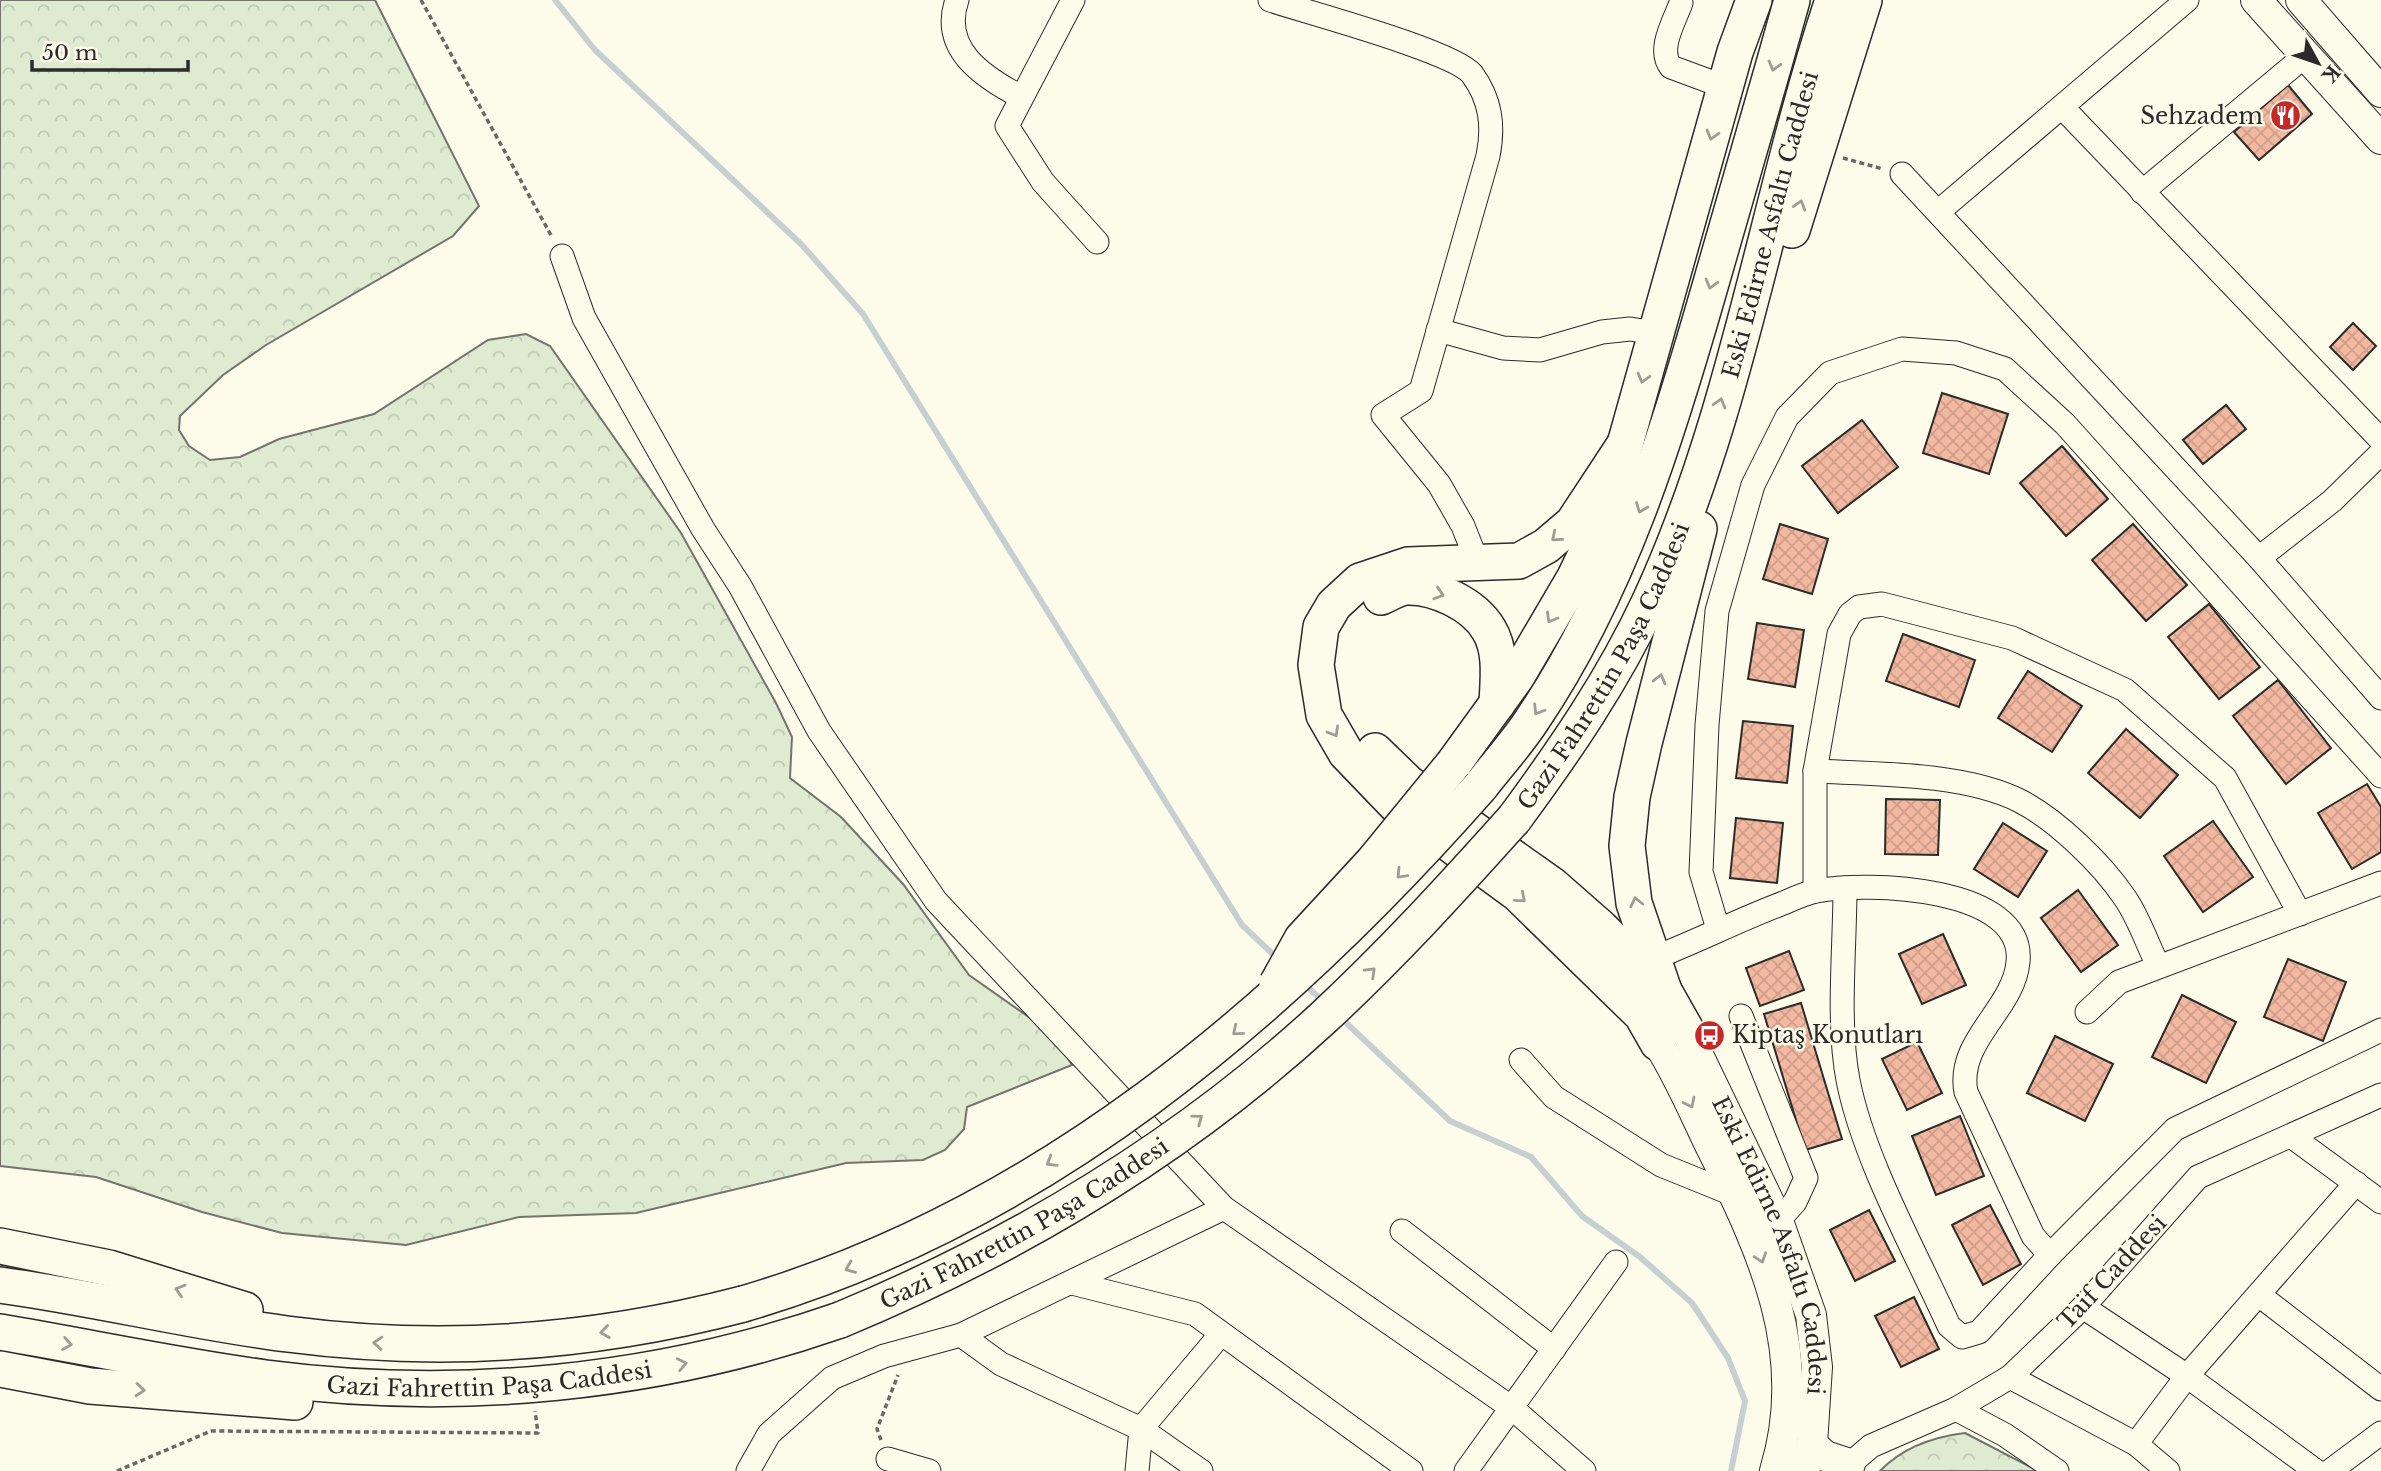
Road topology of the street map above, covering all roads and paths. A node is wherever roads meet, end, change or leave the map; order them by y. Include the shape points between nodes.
1 (421, 0) edge
2 (957, 0) edge
3 (1073, 0) edge
4 (1270, 0) edge
5 (1754, 0) edge
6 (1792, 0) edge
7 (1833, 0) edge
8 (1864, 0) edge
9 (2187, 0) edge
10 (2301, 0) edge
11 (2263, 2) edge
12 (1681, 3) dead end
13 (2306, 55) junction
14 (1725, 87) junction
15 (2381, 92) edge
16 (1021, 97) junction
17 (2062, 107) junction
18 (2381, 139) edge
19 (1817, 151) junction
20 (1902, 174) joint
21 (2141, 192) junction
22 (1938, 212) junction
23 (1097, 242) dead end
24 (562, 256) joint
25 (1438, 330) junction
26 (1656, 332) junction
27 (1734, 357) junction
28 (2381, 440) edge
29 (1664, 443) joint
30 (1625, 444) junction
31 (1707, 449) junction
32 (2381, 453) edge
33 (2259, 558) junction
34 (1478, 564) junction
35 (2381, 698) edge
36 (1497, 704) junction
37 (1815, 771) junction
38 (2381, 775) edge
39 (2381, 884) edge
40 (1845, 888) junction
41 (1815, 891) junction
42 (2300, 914) junction
43 (1718, 929) junction
44 (1654, 958) junction
45 (2158, 965) junction
46 (1664, 990) junction
47 (1264, 1008) junction
48 (2087, 1013) dead end
49 (1741, 1016) dead end
50 (2381, 1030) edge
51 (1672, 1035) junction
52 (1521, 1060) dead end
53 (2381, 1095) edge
54 (2291, 1136) junction
55 (2356, 1183) junction
56 (1735, 1195) junction
57 (2381, 1202) edge
58 (1224, 1208) junction
59 (1778, 1221) junction
60 (1402, 1231) dead end
61 (0, 1246) edge
62 (2050, 1255) junction
63 (1616, 1262) dead end
64 (1072, 1283) junction
65 (0, 1285) edge
66 (2259, 1295) junction
67 (2083, 1307) junction
68 (0, 1332) edge
69 (1221, 1334) junction
70 (961, 1335) junction
71 (338, 1339) junction
72 (912, 1348) junction
73 (1554, 1349) junction
74 (0, 1369) edge
75 (2010, 1377) junction
76 (2187, 1377) junction
77 (531, 1385) junction
78 (446, 1389) junction
79 (2381, 1389) edge
80 (1511, 1408) junction
81 (1956, 1409) junction
82 (1142, 1429) junction
83 (2381, 1433) edge
84 (2136, 1444) junction
85 (1808, 1457) edge
86 (888, 1458) joint
87 (1848, 1467) edge
88 (117, 1471) edge
89 (748, 1471) edge
90 (929, 1471) edge
91 (1137, 1471) edge
92 (1201, 1471) edge
93 (1411, 1471) edge
94 (1466, 1471) edge
95 (1584, 1471) edge
96 (1775, 1471) edge
97 (2057, 1471) edge
98 (2168, 1471) edge
99 (2316, 1471) edge
100 (2330, 1471) edge

1 - 24 path
2 - 16 street via 953,13 958,49 985,78
3 - 16 street
4 - 25 street via 1443,55 1471,72 1488,103 1493,130 1488,156
5 - 14 highway
6 -> 29 highway, Eski Edirne Asfaltı Caddesi
7 - 27 highway, Eski Edirne Asfaltı Caddesi
8 - 19 highway
9 - 17 street
10 - 15 main road
11 - 13 main road
12 - 14 street via 1665,47 1665,60 1671,67
13 - 18 main road
13 - 21 street
14 -> 26 highway
16 - 23 street via 1007,127 1043,182
17 - 21 street
17 - 22 street
19 - 20 path
27 -> 19 highway via 1789,242
20 - 22 street
21 - 28 street
22 - 33 street
24 - 58 street via 584,318 819,731 884,830 936,901
25 - 26 street via 1503,348 1540,350 1602,332
25 - 34 street via 1421,391 1383,415 1439,484
26 -> 30 highway
31 -> 27 highway, Eski Edirne Asfaltı Caddesi
29 -> 47 highway, Gazi Fahrettin Paşa Caddesi, bridge via 1632,530 1581,637 1531,722 1480,787 1363,914
30 -> 34 highway via 1573,523 1546,546 1519,561
30 -> 36 highway via 1606,512 1575,577
44 -> 31 highway via 1634,903 1627,846 1644,743 1700,526
77 -> 31 highway, Gazi Fahrettin Paşa Caddesi, bridge via 687,1363 840,1320 1008,1242 1130,1167 1263,1070 1333,1008 1514,819 1591,708 1648,604
32 - 33 street via 2332,501
33 - 35 street
34 -> 51 highway via 1408,565 1360,581 1334,605 1321,627 1316,665 1324,715 1346,753 1395,804 1518,894 1642,1016
46 -> 36 highway via 1552,885 1382,760 1345,706 1337,682 1337,656 1348,625 1370,602 1404,587 1436,591 1457,601 1490,631 1499,676
36 - 47 highway, bridge via 1373,862 1302,939
37 - 41 street
37 - 42 street via 1839,634 1859,607 1882,604 2012,639 2125,690 2225,778
37 - 45 street via 1923,777 2020,800 2094,860 2126,899
38 - 43 street via 2065,424 2005,369 1955,353 1902,349 1830,373 1787,417 1753,485 1717,611 1707,725 1701,872
39 - 42 street
40 - 41 street
40 - 62 street via 1874,886 1952,897 1992,912 2013,933 2018,955 2015,977 1970,1054 1964,1079 2033,1236
40 - 62 street via 1847,1079 1864,1138 1952,1331 1968,1338 1979,1332
41 - 43 street
42 - 45 street
43 - 44 street
44 - 46 highway
45 - 48 street via 2119,982
46 - 51 highway
47 -> 71 highway, Gazi Fahrettin Paşa Caddesi, bridge via 1140,1104 995,1195 881,1255 811,1282 660,1323 525,1341 382,1343
49 - 59 street via 1806,1178 1795,1202
50 - 62 street via 2175,1129
51 -> 56 main road, Eski Edirne Asfaltı Caddesi
51 - 59 main road, Eski Edirne Asfaltı Caddesi
52 - 56 street via 1555,1097 1661,1165
53 - 54 street, Taif Caddesi
54 - 55 street
54 - 67 street, Taif Caddesi via 2198,1177
55 - 57 street
55 - 66 street
56 -> 96 main road, Eski Edirne Asfaltı Caddesi via 1781,1315 1789,1366 1785,1438
58 - 64 street
58 - 80 street
59 - 85 main road, Eski Edirne Asfaltı Caddesi via 1811,1315 1817,1367
60 - 73 street
71 -> 61 highway via 110,1268
63 - 73 street
64 - 69 street via 1195,1314
64 - 70 street
65 - 71 highway, Gazi Fahrettin Paşa Caddesi via 219,1325
66 - 76 street
66 - 79 street
67 - 75 street, Taif Caddesi
67 - 76 street
68 -> 78 highway, Gazi Fahrettin Paşa Caddesi via 267,1378
69 - 82 street
69 - 93 street
70 - 72 street
70 - 82 street via 1001,1364
72 - 86 path via 877,1429
72 - 89 street via 832,1378 769,1434
73 - 80 street
74 -> 78 highway via 90,1386 268,1402 355,1404
75 - 81 street, Taif Caddesi
75 - 84 street
76 - 84 street
76 - 99 street
77 - 78 highway, Gazi Fahrettin Paşa Caddesi
77 - 88 path via 538,1433 211,1431
80 - 94 street
80 - 95 street
81 - 87 street, Taif Caddesi via 1871,1446
81 - 97 street via 2006,1435
82 - 91 street
82 - 92 street
83 - 100 street
84 - 98 street
85 - 87 main road via 1825,1456
86 - 90 street

